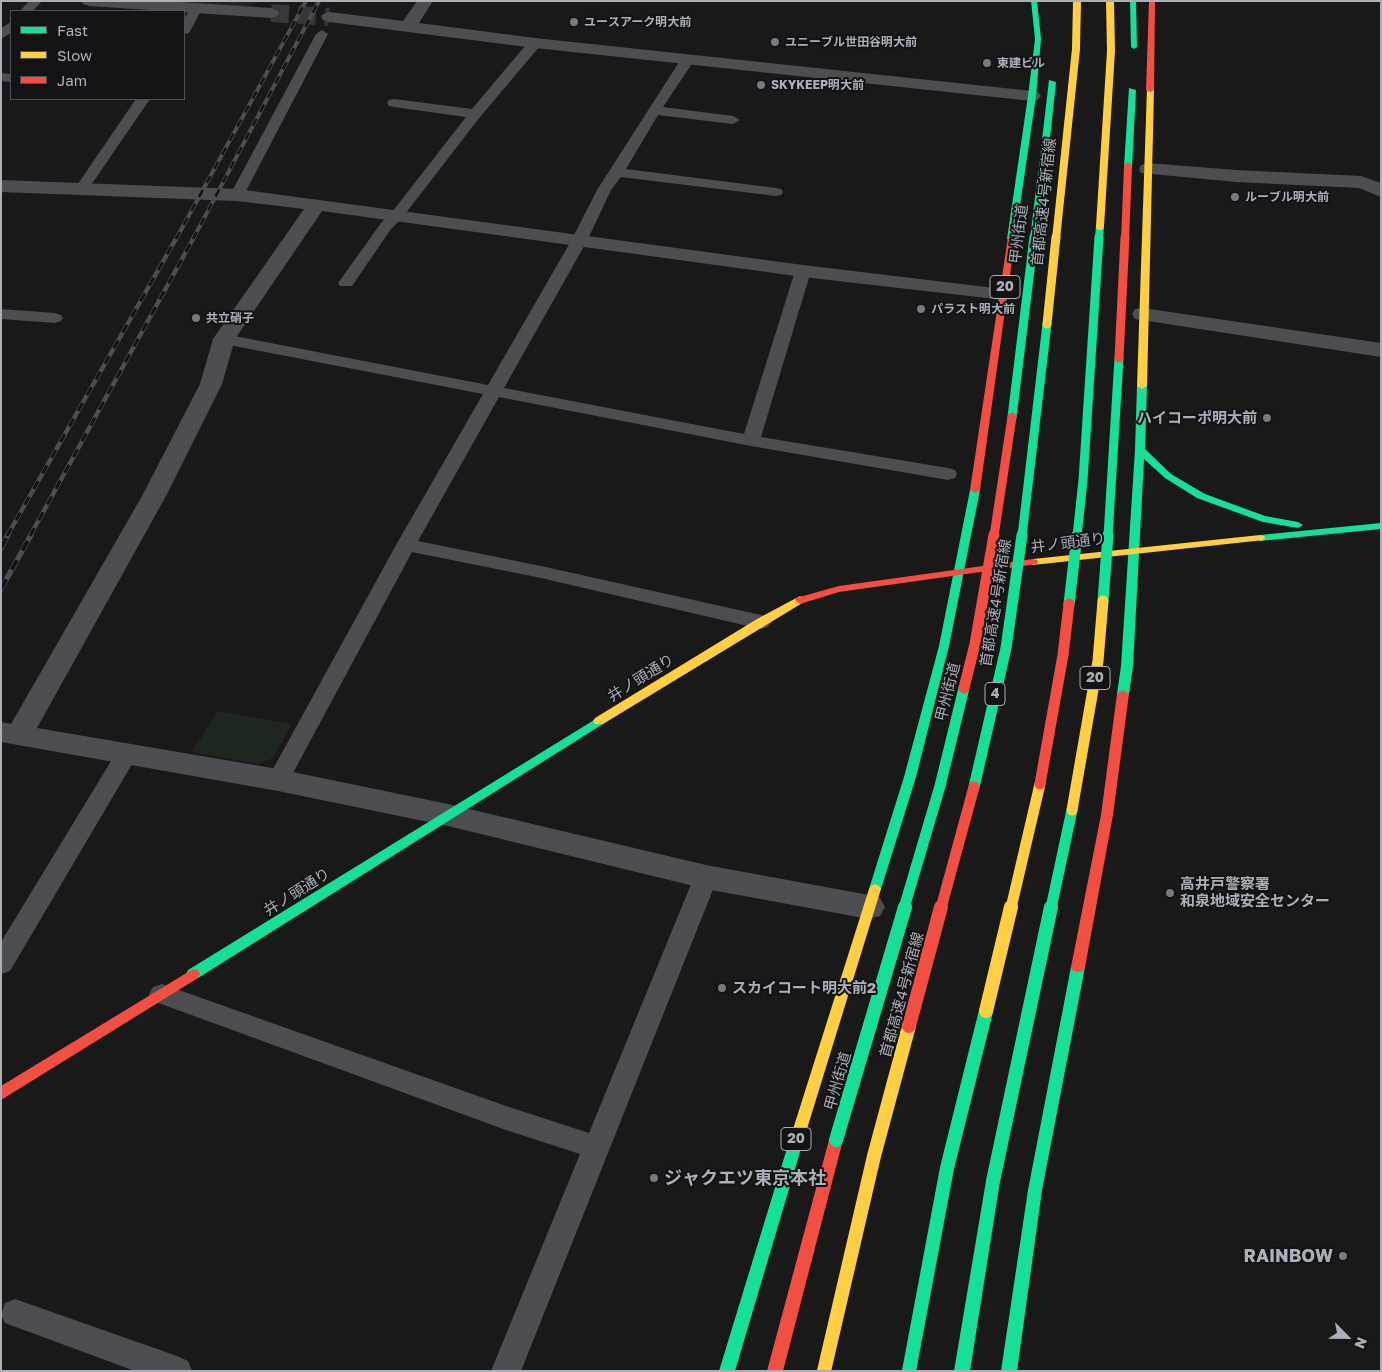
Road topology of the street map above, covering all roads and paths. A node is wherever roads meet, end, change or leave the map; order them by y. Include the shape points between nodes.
1 (36, 1) edge
2 (89, 1) edge
3 (425, 1) edge
4 (1034, 1) edge
5 (1077, 1) edge
6 (1133, 1) edge
7 (1152, 1) edge
8 (1111, 4) edge
9 (196, 9) junction
10 (27, 10) edge
11 (270, 13) tunnel mouth
12 (328, 17) tunnel mouth
13 (408, 27) junction
14 (185, 28) edge
15 (322, 34) dead end
16 (535, 43) junction
17 (1133, 57) dead end
18 (688, 59) junction
19 (1053, 69) dead end
20 (1132, 77) dead end
21 (1032, 96) junction
22 (142, 100) edge
23 (394, 103) dead end
24 (654, 110) junction
25 (475, 114) junction
26 (733, 120) dead end
27 (1148, 169) junction
28 (617, 172) junction
29 (1, 186) edge
30 (82, 188) junction
31 (1381, 191) edge
32 (776, 192) dead end
33 (237, 195) junction
34 (317, 205) junction
35 (397, 215) junction
36 (579, 241) junction
37 (804, 271) junction
38 (346, 283) dead end
39 (1004, 294) junction
40 (1, 314) edge
41 (1143, 314) junction
42 (55, 318) dead end
43 (224, 339) junction
44 (1381, 350) edge
45 (492, 392) junction
46 (751, 441) junction
47 (1140, 450) junction
48 (948, 474) dead end
49 (1381, 525) edge
50 (406, 545) junction
51 (1134, 550) junction
52 (960, 571) junction
53 (760, 622) junction
54 (10, 734) edge
55 (127, 754) junction
56 (278, 780) junction
57 (448, 815) junction
58 (706, 877) junction
59 (869, 907) junction
60 (1, 964) edge
61 (162, 994) junction
62 (1, 1094) edge
63 (597, 1148) junction
64 (15, 1313) dead end
65 (177, 1371) edge
66 (506, 1371) edge
67 (727, 1371) edge
68 (775, 1371) edge
69 (824, 1371) edge
70 (909, 1371) edge
71 (962, 1371) edge
72 (1009, 1371) edge

1 - 10 lane
2 - 9 street
3 - 13 street
4 - 21 main road, 20 via 1038,39
5 - 69 main road, 首都高速4号新宿線 / 4, bridge via 1076,48 1032,461 1006,648 973,792 874,1156
6 - 17 main road
7 - 27 main road
8 - 70 main road, bridge via 1111,51 1083,480 1063,655 1036,805 947,1168
9 - 11 street
9 - 14 lane
12 - 13 street
13 - 16 street
15 - 33 lane
16 - 18 street
16 - 25 lane
18 - 21 street
18 - 24 lane
19 - 68 main road, 甲州街道 / 20, bridge via 1005,470 975,644 940,786 836,1140
20 - 71 main road, 20, bridge via 1113,478 1098,661 1073,807 993,1181
21 - 39 main road, 20
22 - 30 lane
23 - 25 lane
24 - 26 lane
24 - 28 lane
25 - 35 lane
27 - 31 street via 1353,181
27 - 41 main road
28 - 32 lane
28 - 36 lane via 604,190
29 - 30 street
30 - 33 street
33 - 34 street
34 - 35 street
34 - 43 street
35 - 36 street
35 - 38 lane
36 - 37 street
36 - 45 lane
37 - 39 street
37 - 46 lane
39 - 52 main road, 20
40 - 42 lane
41 - 44 street
41 - 47 main road
43 - 45 lane
43 - 54 street via 211,384 154,496
45 - 46 lane
45 - 50 lane
46 - 48 lane
47 - 49 main road via 1168,476 1201,496 1263,519 1300,526
47 - 51 main road
49 - 51 main road, 井ノ頭通り
50 - 53 lane
50 - 56 lane
51 - 52 main road, 井ノ頭通り
51 - 72 main road via 1128,666 1107,815 1035,1190
52 - 53 main road, 井ノ頭通り via 805,598
52 - 59 main road, 20 via 910,777
53 - 57 main road, 井ノ頭通り
54 - 55 street
55 - 56 street
55 - 60 lane
56 - 57 street
57 - 58 street
57 - 61 main road, 井ノ頭通り
58 - 59 street
58 - 63 lane
59 - 67 main road, 20
61 - 62 main road, 井ノ頭通り
61 - 63 lane
63 - 66 lane
64 - 65 lane

